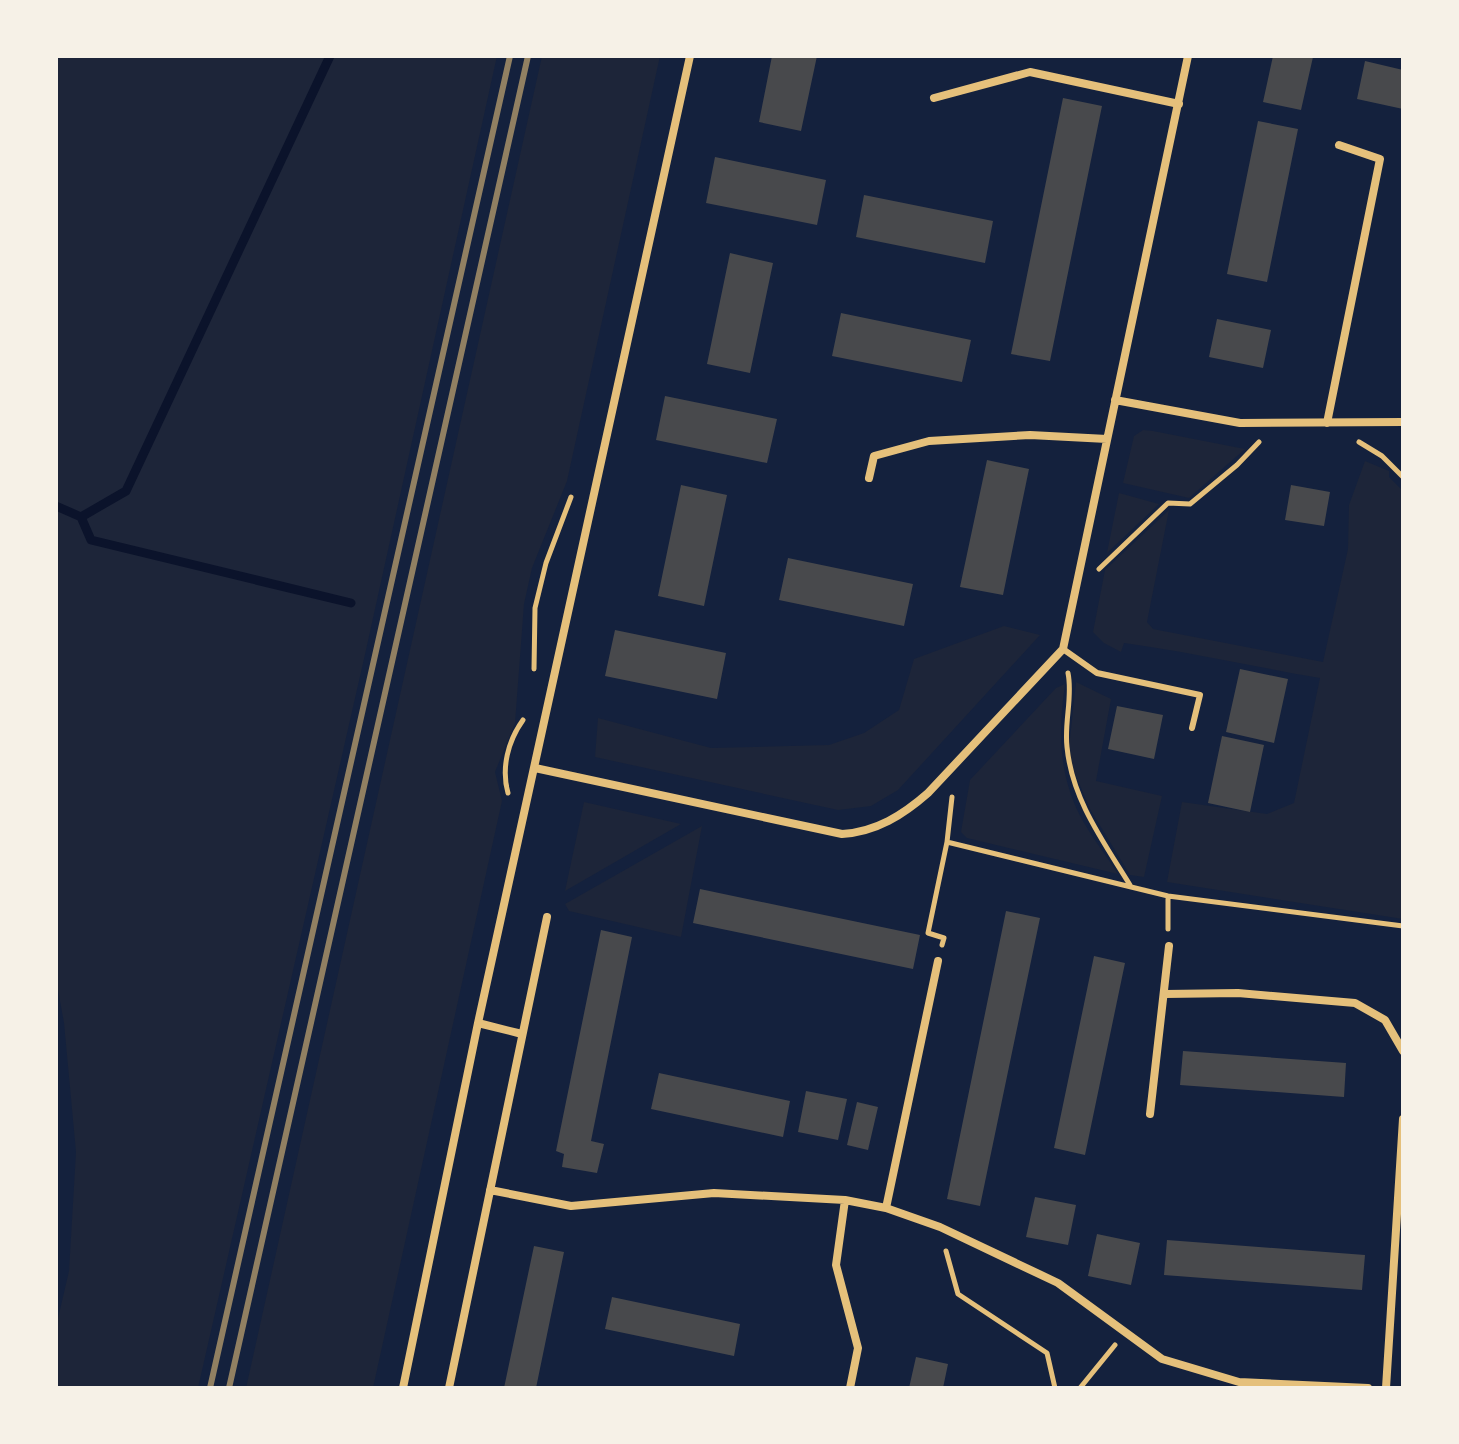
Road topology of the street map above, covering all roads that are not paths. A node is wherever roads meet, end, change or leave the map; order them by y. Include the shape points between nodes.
1 (690, 56) edge
2 (1188, 56) edge
3 (934, 98) dead end
4 (1179, 104) junction
5 (1339, 145) dead end
6 (1115, 400) junction
7 (1403, 422) edge
8 (1327, 423) junction
9 (1107, 439) junction
10 (869, 478) dead end
11 (1063, 649) junction
12 (1192, 728) dead end
13 (535, 768) junction
14 (547, 917) dead end
15 (1169, 946) road end
16 (938, 961) road end
17 (1165, 994) junction
18 (478, 1023) junction
19 (522, 1034) junction
20 (1403, 1051) edge
21 (1150, 1114) dead end
22 (1403, 1119) edge
23 (490, 1190) junction
24 (845, 1200) junction
25 (886, 1208) junction
26 (403, 1388) edge
27 (449, 1388) edge
28 (850, 1388) edge
29 (1368, 1388) edge
30 (1386, 1388) edge

1 - 13 street
2 - 4 street
3 - 4 street via 1030,72
4 - 6 street
5 - 8 street via 1380,159
6 - 8 street via 1240,423
6 - 9 street
7 - 8 street
9 - 10 street via 1030,435 929,441 874,456
9 - 11 street
11 - 12 lane via 1097,673 1200,695
11 - 13 street via 928,793 865,833 842,834
13 - 18 street
14 - 19 street
15 - 17 street
16 - 25 street
17 - 20 street via 1238,993 1355,1003 1385,1020
17 - 21 street
18 - 19 street
18 - 26 street
19 - 23 street
22 - 30 street
23 - 24 street via 571,1206 714,1193
23 - 27 street
24 - 25 street
24 - 28 street via 836,1265 858,1348
25 - 29 street via 940,1227 1058,1283 1162,1359 1239,1382

